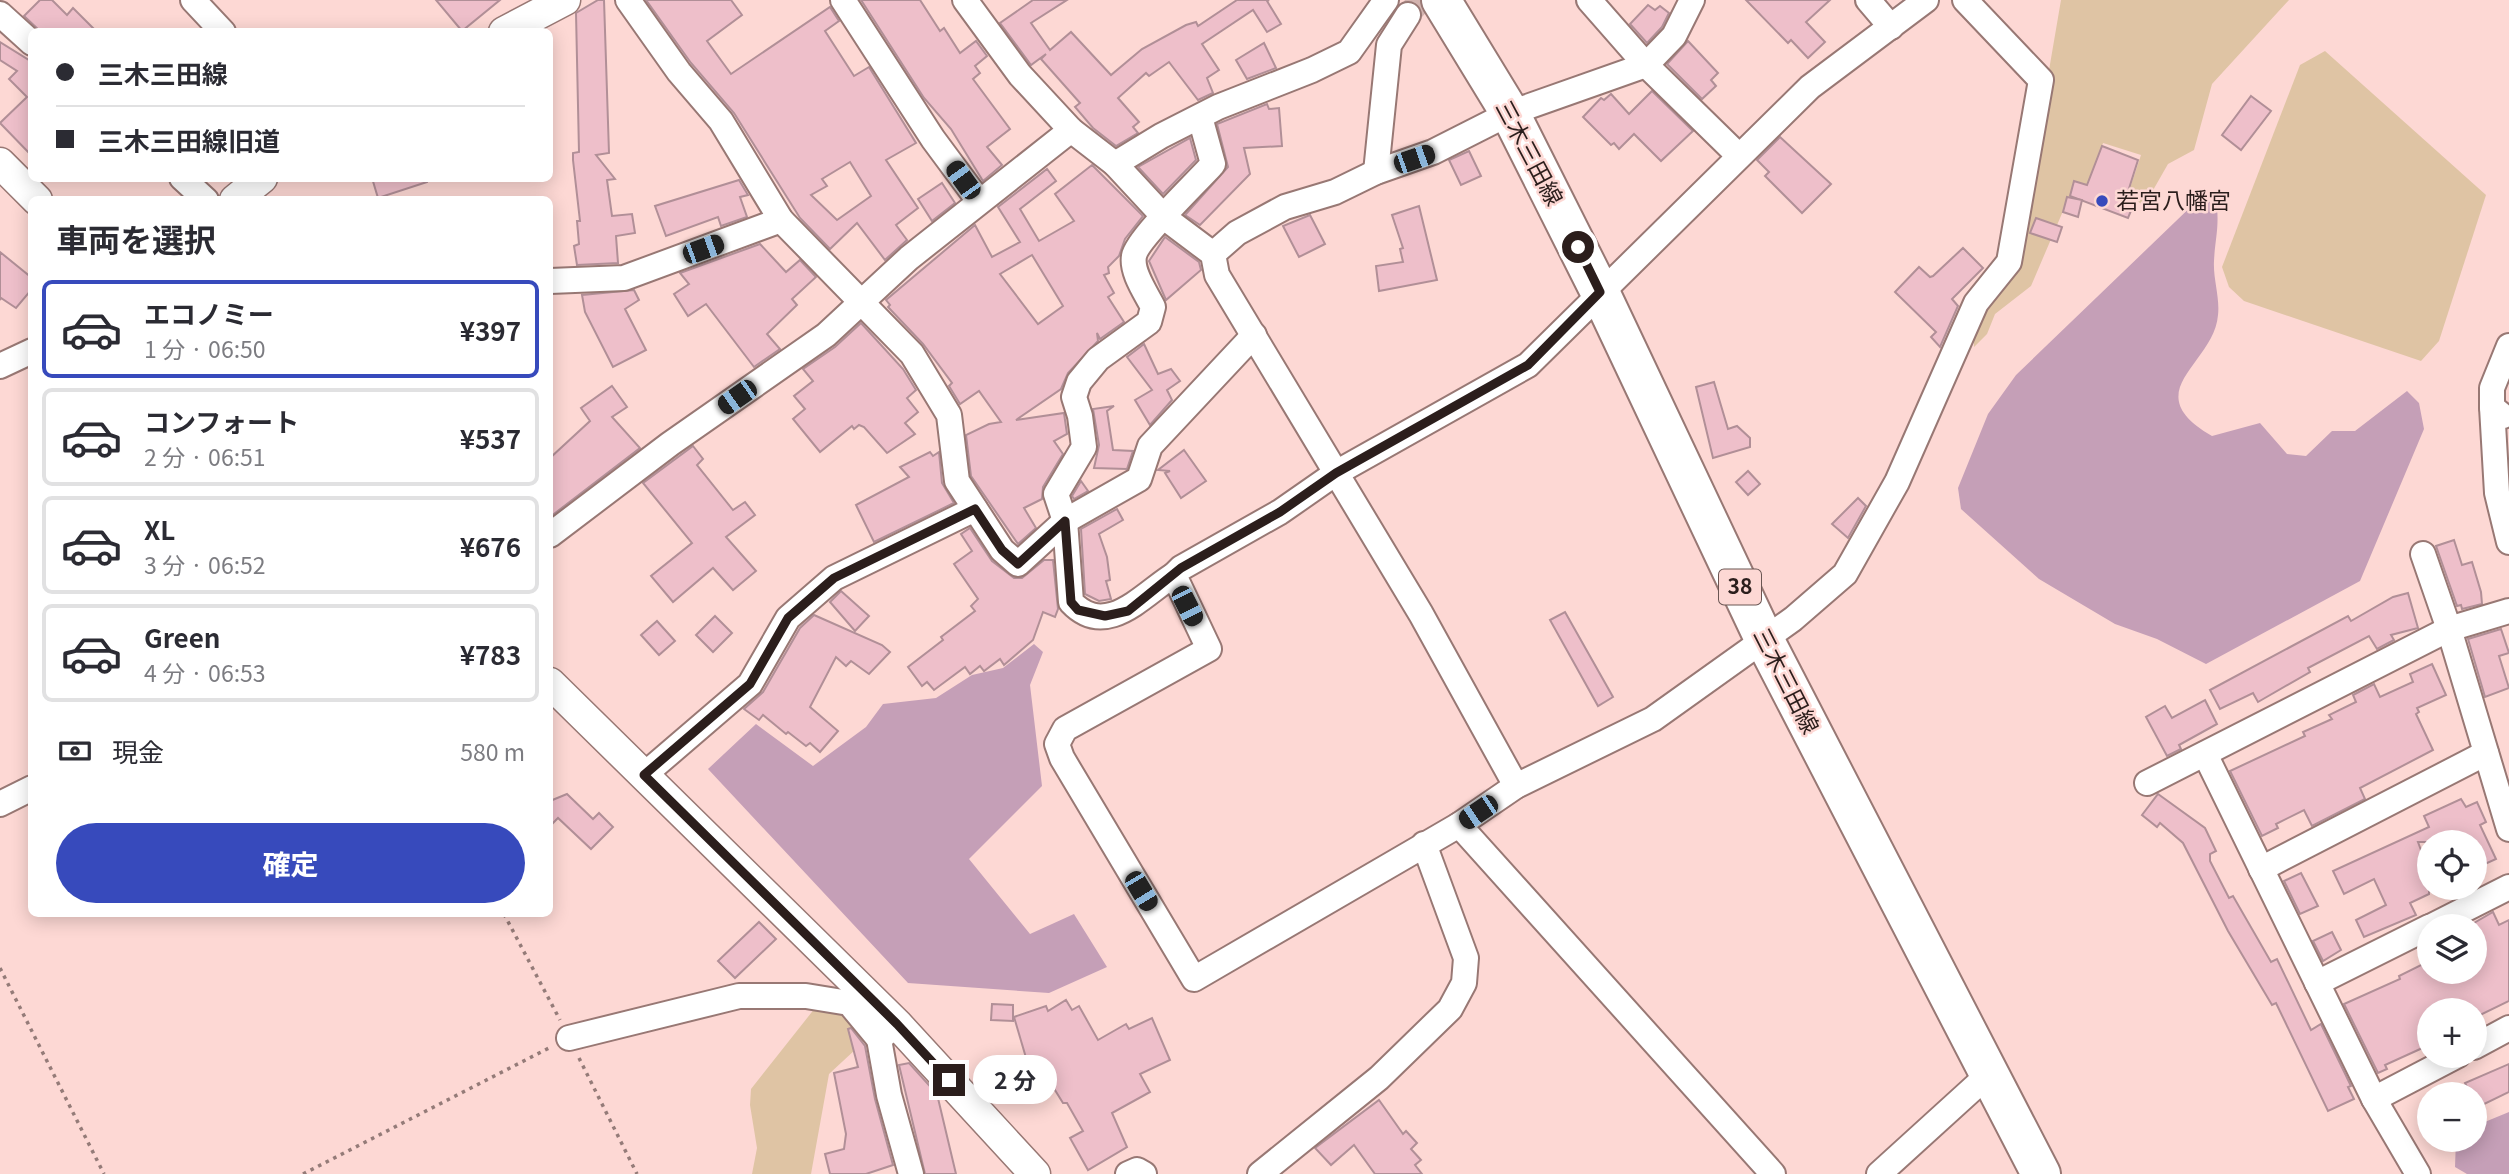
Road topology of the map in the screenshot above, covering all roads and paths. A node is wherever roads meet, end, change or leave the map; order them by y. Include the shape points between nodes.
1 (193, 0) edge
2 (565, 0) edge
3 (628, 0) edge
4 (843, 0) edge
5 (965, 0) edge
6 (1386, 0) tunnel mouth
7 (1588, 0) edge
8 (1692, 0) edge
9 (1868, 0) edge
10 (1926, 0) edge
11 (1965, 0) edge
12 (1425, 8) edge
13 (0, 14) edge
14 (1891, 27) junction
15 (219, 28) edge
16 (511, 28) edge
17 (28, 39) edge
18 (1646, 65) junction
19 (1510, 113) junction
20 (1200, 117) junction
21 (1071, 130) junction
22 (1739, 156) junction
23 (0, 163) edge
24 (1115, 164) junction
25 (1376, 172) junction
26 (186, 182) edge
27 (257, 182) edge
28 (33, 196) edge
29 (202, 196) edge
30 (240, 196) edge
31 (979, 201) junction
32 (1165, 218) junction
33 (781, 220) junction
34 (1213, 254) junction
35 (553, 281) edge
36 (1600, 292) junction
37 (860, 303) junction
38 (1254, 335) junction
39 (2509, 345) edge
40 (28, 353) edge
41 (0, 366) edge
42 (2500, 414) edge
43 (1336, 473) junction
44 (975, 509) junction
45 (1065, 521) junction
46 (553, 533) edge
47 (2509, 542) edge
48 (2423, 554) dead end
49 (1174, 575) junction
50 (2509, 611) edge
51 (2449, 629) junction
52 (1764, 639) junction
53 (553, 686) edge
54 (2486, 752) junction
55 (2204, 754) junction
56 (644, 775) junction
57 (2147, 783) dead end
58 (1516, 786) junction
59 (28, 790) edge
60 (0, 804) edge
61 (1459, 825) junction
62 (2509, 829) edge
63 (1424, 844) junction
64 (2261, 869) junction
65 (2509, 887) edge
66 (2456, 914) edge
67 (506, 917) edge
68 (2417, 934) edge
69 (0, 968) edge
70 (2317, 983) junction
71 (2509, 1028) edge
72 (888, 1031) junction
73 (569, 1038) junction
74 (2487, 1039) edge
75 (2434, 1068) edge
76 (1989, 1074) junction
77 (2374, 1100) junction
78 (104, 1174) edge
79 (303, 1174) edge
80 (637, 1174) edge
81 (911, 1174) edge
82 (1035, 1174) edge
83 (1128, 1174) edge
84 (1144, 1174) edge
85 (1260, 1174) edge
86 (1773, 1174) edge
87 (1879, 1174) edge
88 (2041, 1174) edge
89 (2418, 1174) edge

1 - 15 street
2 - 16 street
3 - 33 street via 721,121
4 - 31 street
5 - 21 street via 1020,75
6 - 20 street via 1349,52
7 - 18 street
8 - 18 street via 1674,36
9 - 14 street
10 - 14 street
11 - 52 street via 2041,80 2009,262 1976,303 1898,482 1845,574
12 - 19 main road, 三木三田線 / 38
12 - 25 street via 1389,45
13 - 17 street
14 - 22 street via 1810,87
18 - 19 street
18 - 22 street
19 - 25 street via 1433,152
19 - 36 main road, 三木三田線 / 38
20 - 24 street
20 - 32 street via 1213,164
21 - 24 street
21 - 31 street
22 - 36 street
23 - 28 street
24 - 32 street
25 - 34 street via 1335,192 1284,207 1237,233
26 - 29 street
27 - 30 street
31 - 37 street
32 - 34 street
32 - 45 street via 1145,236 1134,256 1153,307 1149,322 1098,359 1079,382 1074,397 1084,447 1056,494
33 - 35 street via 624,278
33 - 37 street
34 - 38 street via 1217,275
36 - 43 street via 1528,365
36 - 52 main road, 三木三田線 / 38
37 - 44 street via 912,354 949,415 957,481
37 - 46 street via 826,335
38 - 43 street
38 - 45 street via 1150,446 1139,479
39 - 42 street via 2492,388
40 - 41 street
42 - 47 street via 2497,493
43 - 49 street
43 - 58 street
44 - 45 street via 1002,550 1018,564
44 - 56 street via 834,578 788,618 750,684
45 - 49 street via 1071,602 1078,610 1105,616 1128,611
48 - 51 street
49 - 63 street via 1209,649 1065,730 1057,744 1194,979
50 - 51 street
51 - 54 street
51 - 55 street
52 - 58 street via 1653,719
52 - 76 main road, 三木三田線 / 38
53 - 56 street
54 - 62 street
54 - 64 street
55 - 57 street
55 - 64 street
56 - 72 street
58 - 61 street
59 - 60 street
61 - 63 street
61 - 86 street
63 - 85 street via 1466,958 1464,983 1450,1009 1379,1078
64 - 70 street
65 - 66 street
67 - 73 path
68 - 70 street
69 - 78 path
70 - 77 street
71 - 74 street
72 - 73 street via 849,1003 806,996 739,996
72 - 81 street via 889,1095
72 - 82 street
73 - 79 path
73 - 80 path
75 - 77 street
76 - 87 street
76 - 88 main road, 三木三田線 / 38
77 - 89 street
83 - 84 street via 1137,1170

